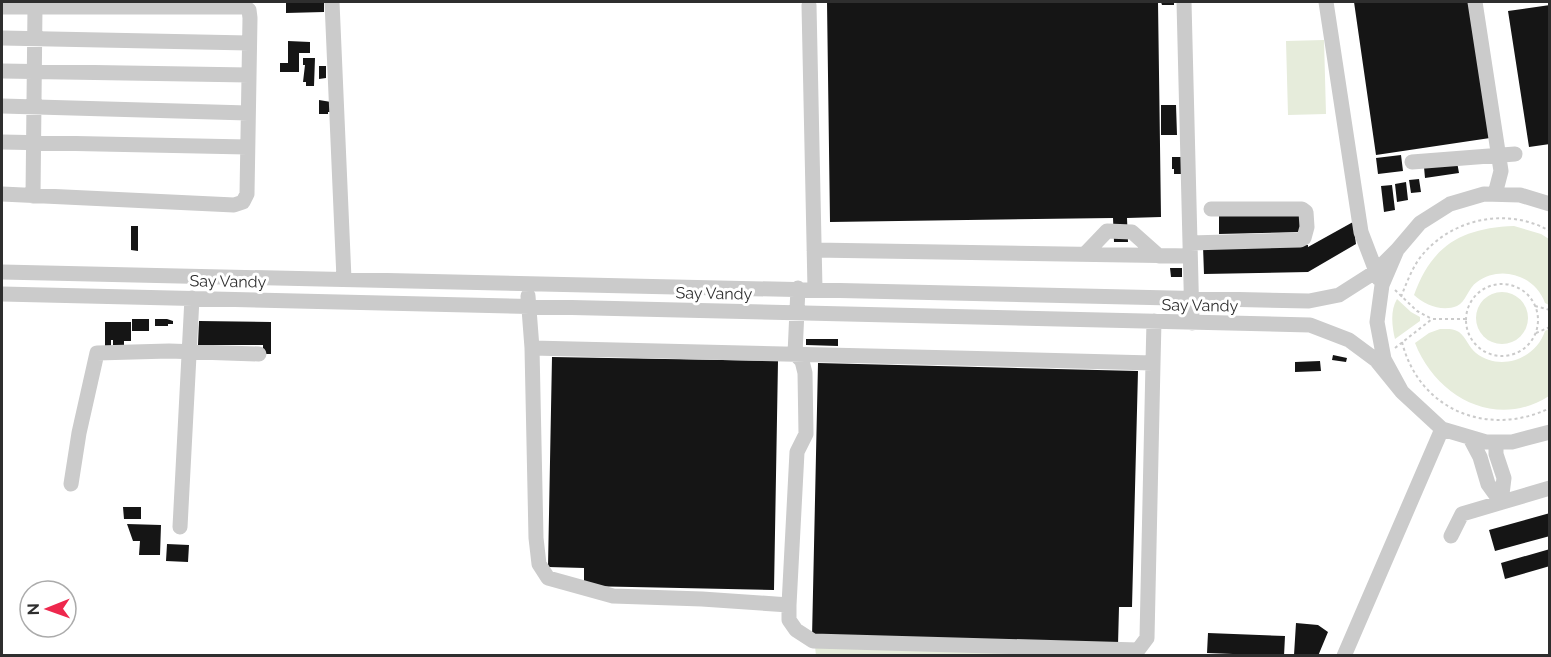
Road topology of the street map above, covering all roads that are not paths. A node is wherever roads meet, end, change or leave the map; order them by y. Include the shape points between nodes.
1 (332, 2) edge
2 (1184, 2) edge
3 (1326, 2) edge
4 (1475, 2) edge
5 (809, 5) dead end
6 (2, 7) edge
7 (35, 7) junction
8 (2, 38) edge
9 (35, 39) junction
10 (249, 43) junction
11 (2, 70) edge
12 (35, 71) junction
13 (249, 75) junction
14 (2, 106) edge
15 (34, 107) junction
16 (248, 113) junction
17 (2, 142) edge
18 (35, 143) junction
19 (247, 147) junction
20 (1515, 154) dead end
21 (1498, 156) junction
22 (1412, 162) dead end
23 (2, 194) edge
24 (1495, 194) junction
25 (33, 196) junction
26 (1550, 204) edge
27 (1211, 209) dead end
28 (1190, 249) junction
29 (814, 250) junction
30 (1084, 255) junction
31 (1159, 256) junction
32 (2, 272) edge
33 (1380, 278) junction
34 (344, 279) junction
35 (528, 284) junction
36 (798, 288) junction
37 (815, 289) junction
38 (2, 294) edge
39 (192, 298) junction
40 (1192, 298) junction
41 (529, 306) junction
42 (797, 313) junction
43 (1154, 321) junction
44 (1192, 323) junction
45 (532, 348) junction
46 (189, 352) junction
47 (259, 354) dead end
48 (795, 354) junction
49 (1153, 363) junction
50 (1402, 392) junction
51 (1442, 429) junction
52 (1550, 432) edge
53 (1470, 438) junction
54 (1496, 442) junction
55 (71, 484) dead end
56 (1550, 488) edge
57 (1501, 502) junction
58 (180, 527) dead end
59 (1450, 536) dead end
60 (789, 605) junction
61 (1344, 656) edge

1 - 34 street
2 - 28 street
3 - 33 street via 1361,232
4 - 21 street
5 - 29 street
6 - 7 street
7 - 9 street
7 - 10 street via 245,7 250,18
8 - 9 street
9 - 10 street
9 - 12 street
10 - 13 street
11 - 12 street
12 - 13 street
12 - 15 street
13 - 16 street
14 - 15 street
15 - 16 street
15 - 18 street
16 - 19 street
17 - 18 street
18 - 19 street
18 - 25 street
19 - 25 street via 247,194 243,202 234,205
20 - 21 street
21 - 22 street
21 - 24 street via 1501,171
23 - 25 street
24 - 26 street, Say Vandy via 1520,195
24 - 33 street, Say Vandy via 1450,204 1420,223
27 - 28 street via 1302,209 1306,212 1306,233 1300,240
28 - 31 street
28 - 40 street
29 - 30 street
29 - 37 street
30 - 31 street
30 - 31 street via 1107,231 1132,232
32 - 34 street, Say Vandy
33 - 40 street, Say Vandy via 1339,295 1309,301
33 - 50 street via 1377,322 1384,358
34 - 35 street, Say Vandy
35 - 36 street, Say Vandy
35 - 41 street
36 - 37 street, Say Vandy
36 - 42 street
37 - 40 street, Say Vandy
38 - 39 street, Say Vandy
39 - 41 street, Say Vandy
39 - 46 street
40 - 44 street
41 - 42 street, Say Vandy
41 - 45 street
42 - 43 street, Say Vandy
42 - 48 street
43 - 44 street, Say Vandy
43 - 49 street
44 - 50 street, Say Vandy via 1310,325 1349,340 1376,360
45 - 48 street
45 - 60 street via 536,538 539,564 548,578 613,596
46 - 47 street
46 - 55 street via 97,353
46 - 58 street
48 - 49 street
48 - 60 street via 805,373 806,434 797,452
49 - 60 street via 1147,638 1138,650 813,641 789,620
50 - 51 street
51 - 53 street
51 - 61 street
52 - 54 street
53 - 54 street
53 - 57 street via 1488,484
54 - 57 street via 1504,478
56 - 57 street
57 - 59 street via 1462,514

